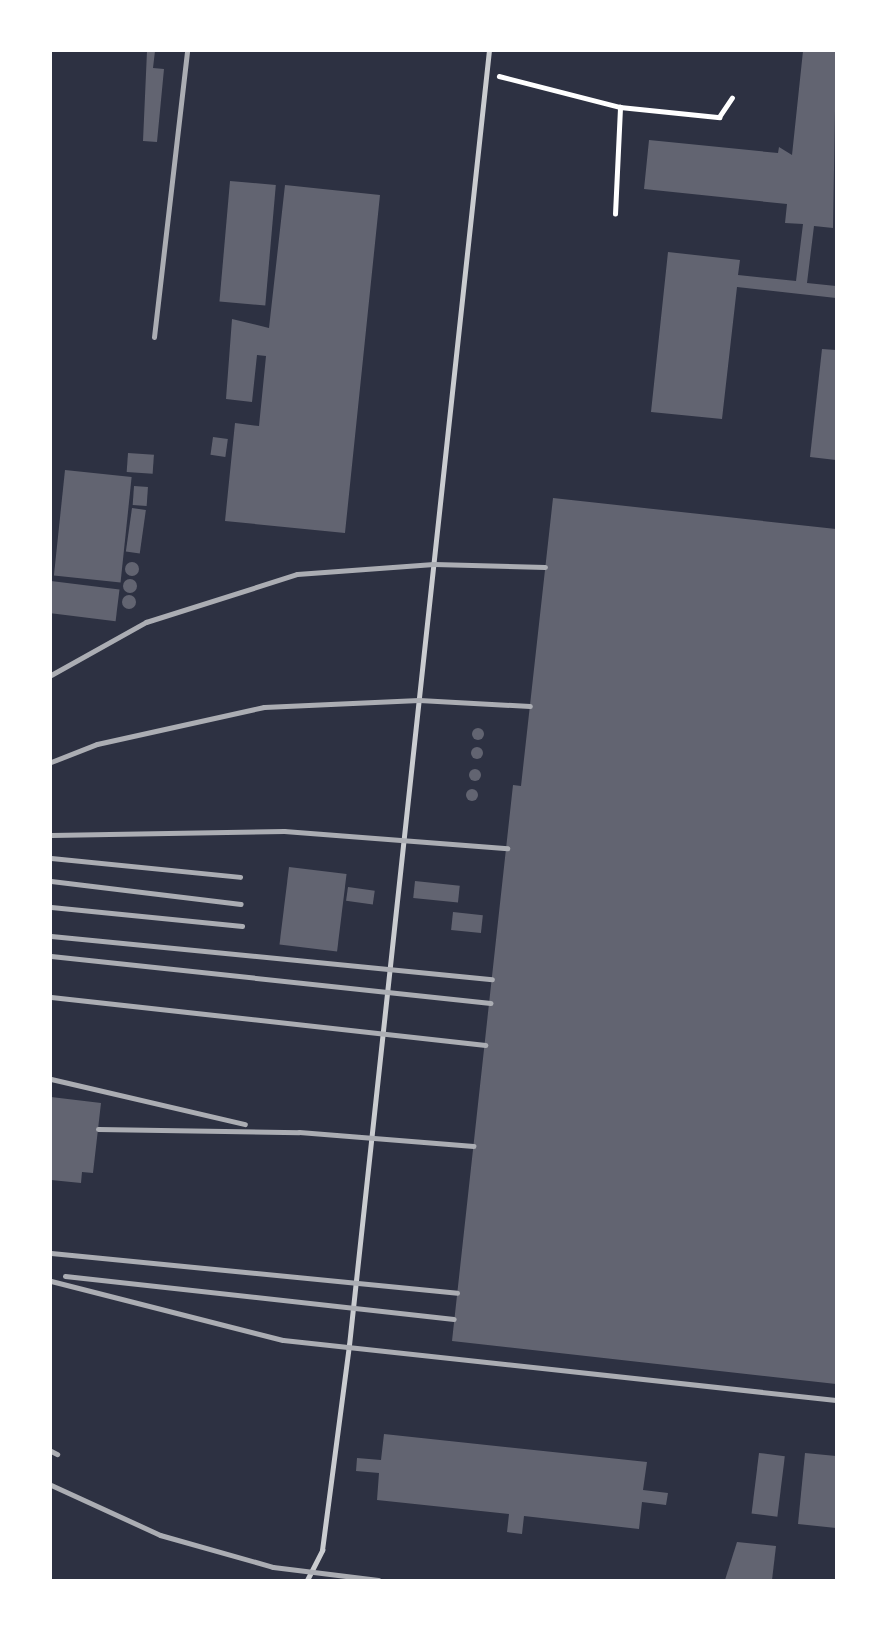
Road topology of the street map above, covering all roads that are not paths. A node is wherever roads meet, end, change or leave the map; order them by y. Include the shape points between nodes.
1 (489, 51) edge
2 (307, 1580) edge

1 - 2 lane via 349,1345 322,1550

